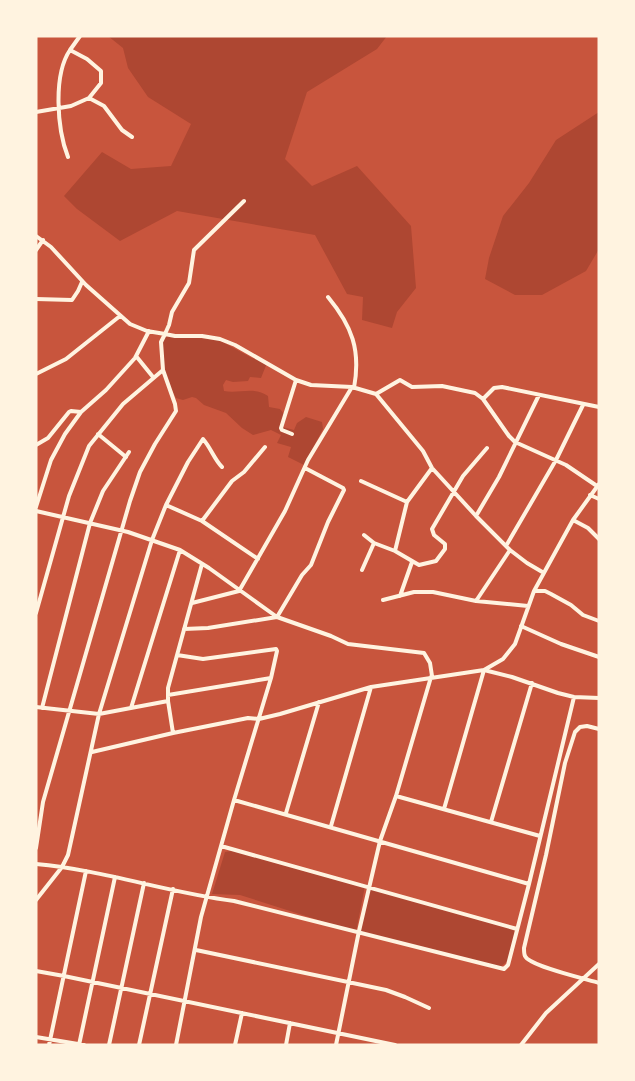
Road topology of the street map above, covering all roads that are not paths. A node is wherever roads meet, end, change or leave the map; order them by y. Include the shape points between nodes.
1 (80, 36) edge
2 (70, 50) junction
3 (89, 98) junction
4 (58, 108) junction
5 (36, 112) edge
6 (132, 137) dead end
7 (68, 157) dead end
8 (244, 201) dead end
9 (36, 236) edge
10 (43, 240) junction
11 (36, 250) edge
12 (82, 282) junction
13 (328, 297) dead end
14 (36, 299) edge
15 (120, 316) junction
16 (149, 331) junction
17 (164, 334) junction
18 (136, 356) junction
19 (162, 370) junction
20 (36, 374) edge
21 (153, 377) junction
22 (296, 380) junction
23 (353, 387) junction
24 (376, 394) junction
25 (539, 395) junction
26 (483, 399) junction
27 (583, 405) junction
28 (599, 407) edge
29 (81, 412) junction
30 (98, 434) junction
31 (292, 434) dead end
32 (515, 442) junction
33 (36, 445) edge
34 (265, 447) dead end
35 (487, 448) dead end
36 (129, 452) dead end
37 (126, 457) junction
38 (556, 460) junction
39 (222, 467) dead end
40 (305, 468) junction
41 (432, 468) junction
42 (361, 481) dead end
43 (598, 485) edge
44 (455, 492) junction
45 (590, 495) junction
46 (599, 499) edge
47 (408, 502) junction
48 (166, 505) junction
49 (36, 507) edge
50 (36, 511) edge
51 (63, 516) junction
52 (476, 516) junction
53 (573, 520) junction
54 (202, 521) junction
55 (90, 523) junction
56 (122, 531) junction
57 (364, 535) dead end
58 (599, 539) edge
59 (152, 540) junction
60 (374, 543) junction
61 (506, 546) junction
62 (180, 550) junction
63 (510, 550) junction
64 (394, 551) junction
65 (258, 559) junction
66 (412, 562) junction
67 (202, 564) junction
68 (362, 570) dead end
69 (544, 573) junction
70 (239, 591) junction
71 (534, 591) junction
72 (400, 596) junction
73 (383, 600) dead end
74 (476, 601) junction
75 (192, 603) junction
76 (528, 606) junction
77 (36, 612) edge
78 (277, 617) junction
79 (599, 621) edge
80 (521, 626) junction
81 (184, 629) junction
82 (177, 655) junction
83 (599, 657) edge
84 (484, 670) junction
85 (432, 677) junction
86 (271, 678) junction
87 (532, 684) junction
88 (371, 687) junction
89 (168, 695) junction
90 (574, 697) junction
91 (599, 698) edge
92 (168, 702) junction
93 (319, 702) junction
94 (36, 707) edge
95 (42, 708) junction
96 (131, 708) junction
97 (68, 710) junction
98 (99, 714) junction
99 (259, 719) junction
100 (599, 729) edge
101 (173, 733) junction
102 (92, 752) junction
103 (396, 796) junction
104 (234, 800) junction
105 (444, 809) junction
106 (286, 813) junction
107 (491, 822) junction
108 (331, 826) junction
109 (540, 836) junction
110 (380, 841) junction
111 (221, 846) junction
112 (36, 848) edge
113 (36, 864) edge
114 (62, 866) junction
115 (86, 871) junction
116 (115, 877) junction
117 (144, 883) junction
118 (529, 884) junction
119 (369, 888) junction
120 (173, 889) junction
121 (206, 898) junction
122 (36, 900) edge
123 (517, 928) junction
124 (359, 933) junction
125 (196, 950) junction
126 (599, 964) edge
127 (36, 971) edge
128 (64, 976) junction
129 (583, 978) junction
130 (92, 982) junction
131 (349, 982) junction
132 (599, 983) edge
133 (121, 988) junction
134 (150, 994) junction
135 (184, 1001) junction
136 (429, 1008) dead end
137 (242, 1013) junction
138 (290, 1023) junction
139 (338, 1033) junction
140 (36, 1037) edge
141 (50, 1042) edge
142 (81, 1044) edge
143 (385, 1044) edge
144 (109, 1045) edge
145 (139, 1045) edge
146 (176, 1045) edge
147 (235, 1045) edge
148 (286, 1045) edge
149 (336, 1045) edge
150 (395, 1045) edge
151 (521, 1045) edge

1 - 2 street
2 - 3 street via 87,58 101,71 101,83
2 - 4 street via 62,66
3 - 4 street
3 - 6 street via 104,106 122,130
4 - 5 street
4 - 7 street
8 - 17 street via 194,250 189,283 172,312
9 - 10 street
10 - 11 street
10 - 12 street
12 - 14 street via 72,300
12 - 15 street
13 - 23 street via 347,324 356,349 357,370
15 - 16 street via 130,324
15 - 20 street via 66,359
16 - 17 street
16 - 18 street
17 - 19 street via 161,342
17 - 22 street via 220,339
18 - 21 street
18 - 29 street
19 - 21 street
19 - 56 street via 176,411 140,472
21 - 30 street via 123,404
22 - 23 street via 311,385
22 - 31 street via 281,428
23 - 24 street
23 - 40 street
24 - 26 street via 400,380 412,387 433,385 475,393
24 - 41 street via 423,451
25 - 26 street via 494,388
25 - 27 street
25 - 32 street
26 - 32 street
27 - 28 street
27 - 38 street
29 - 33 street via 69,412 48,438
29 - 49 street via 51,460
30 - 37 street
30 - 51 street via 83,459
32 - 38 street
32 - 52 street
34 - 54 street via 232,481
35 - 44 street via 470,466
36 - 37 street
37 - 55 street via 103,491
38 - 43 street
38 - 61 street
39 - 48 street via 203,439
40 - 65 street
40 - 78 street via 344,490 310,565
41 - 44 street
41 - 47 street
42 - 47 street
43 - 45 street
44 - 52 street
44 - 66 street via 432,530 445,544 445,549 436,561 418,565
45 - 46 street
45 - 53 street
47 - 64 street
48 - 54 street
48 - 59 street
50 - 51 street
51 - 55 street
51 - 77 street
52 - 61 street
53 - 58 street
53 - 69 street
54 - 65 street
55 - 56 street
55 - 95 street
56 - 59 street
56 - 97 street
57 - 60 street
59 - 62 street
59 - 98 street
60 - 64 street
60 - 68 street
61 - 63 street
62 - 67 street
62 - 96 street
63 - 69 street
63 - 74 street
64 - 66 street
65 - 70 street
66 - 72 street
67 - 70 street
67 - 75 street
69 - 71 street
70 - 75 street
70 - 78 street
71 - 76 street
71 - 79 street via 545,591 583,615
72 - 73 street
72 - 74 street via 434,592
74 - 76 street
75 - 81 street
76 - 80 street
78 - 81 street
78 - 85 street via 348,644 424,653 430,663
80 - 83 street
80 - 84 street via 515,644 503,659
81 - 82 street
82 - 86 street via 203,659 276,649
82 - 89 street
84 - 85 street
84 - 87 street
84 - 105 street
85 - 88 street
85 - 103 street
86 - 89 street
86 - 99 street
87 - 90 street
87 - 107 street
88 - 93 street
88 - 108 street
89 - 92 street
90 - 91 street
90 - 109 street
92 - 96 street
92 - 101 street
93 - 99 street
93 - 106 street
94 - 95 street
95 - 97 street
96 - 98 street
97 - 98 street
97 - 112 street via 43,802
98 - 102 street
99 - 101 street via 248,718
99 - 104 street
100 - 129 street via 587,726 575,732 565,763 524,948 529,961
101 - 102 street
102 - 114 street via 68,855
103 - 105 street
103 - 110 street
104 - 106 street
104 - 111 street
105 - 107 street
106 - 108 street
107 - 109 street
108 - 110 street
109 - 118 street
110 - 118 street
110 - 119 street
111 - 119 street
111 - 121 street
113 - 114 street
114 - 115 street
114 - 122 street
115 - 116 street
115 - 128 street
116 - 117 street
116 - 130 street
117 - 120 street
117 - 133 street
118 - 123 street
119 - 123 street
119 - 124 street
120 - 121 street
120 - 134 street
121 - 124 street via 234,901
121 - 125 street
123 - 124 street via 508,966 504,970
124 - 131 street
125 - 131 street
125 - 135 street
126 - 129 street
127 - 128 street
128 - 130 street
128 - 141 street
129 - 132 street
129 - 151 street via 546,1013
130 - 133 street
130 - 142 street
131 - 136 street via 386,990
131 - 139 street
133 - 134 street
133 - 144 street
134 - 135 street
134 - 145 street
135 - 137 street
135 - 146 street
137 - 138 street
137 - 147 street
138 - 139 street
138 - 148 street
139 - 143 street
139 - 149 street
140 - 141 street
141 - 142 street
143 - 150 street

